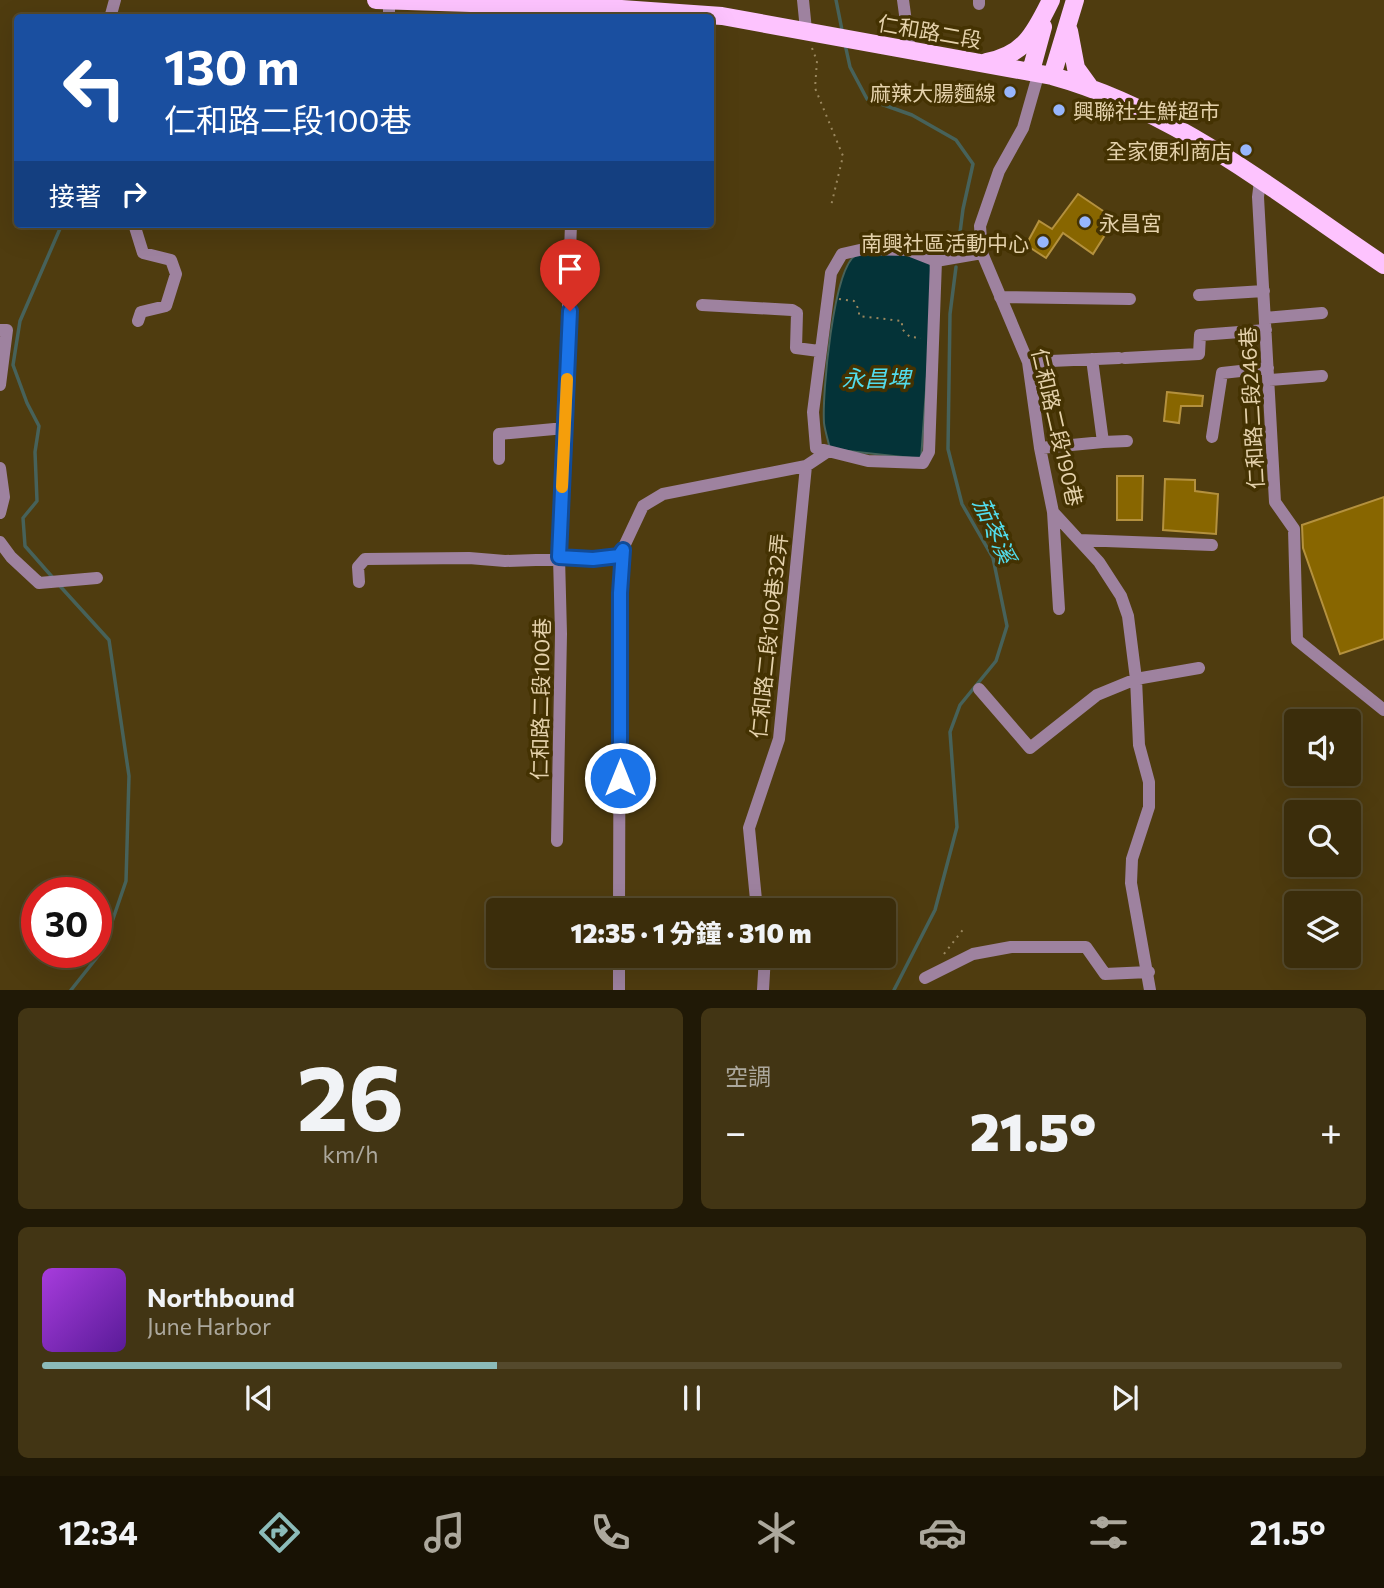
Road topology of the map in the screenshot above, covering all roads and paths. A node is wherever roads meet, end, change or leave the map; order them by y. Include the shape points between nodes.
1 (376, 0) edge
2 (389, 0) edge
3 (803, 0) edge
4 (903, 0) edge
5 (1051, 0) edge
6 (1075, 0) edge
7 (416, 1) edge
8 (624, 4) edge
9 (576, 12) edge
10 (706, 14) edge
11 (714, 15) edge
12 (1068, 22) junction
13 (806, 30) junction
14 (910, 51) junction
15 (816, 58) junction
16 (820, 59) dead end
17 (981, 62) junction
18 (1041, 73) junction
19 (1089, 86) junction
20 (1260, 181) junction
21 (831, 206) dead end
22 (135, 228) edge
23 (571, 228) edge
24 (982, 253) junction
25 (936, 261) junction
26 (1384, 265) edge
27 (1264, 291) junction
28 (1199, 295) dead end
29 (1000, 296) junction
30 (830, 298) junction
31 (1130, 299) dead end
32 (702, 305) dead end
33 (1322, 313) dead end
34 (138, 321) dead end
35 (1266, 324) junction
36 (0, 330) edge
37 (932, 340) junction
38 (819, 351) junction
39 (1092, 359) junction
40 (1028, 362) junction
41 (1268, 374) junction
42 (1322, 376) dead end
43 (0, 385) edge
44 (565, 428) junction
45 (1212, 437) dead end
46 (1126, 441) dead end
47 (1103, 442) junction
48 (1040, 448) junction
49 (827, 452) junction
50 (499, 459) dead end
51 (806, 466) junction
52 (0, 468) edge
53 (1053, 512) junction
54 (0, 513) edge
55 (1079, 540) junction
56 (0, 542) edge
57 (1212, 545) dead end
58 (623, 550) junction
59 (559, 557) junction
60 (97, 578) dead end
61 (359, 582) dead end
62 (1059, 608) dead end
63 (1199, 668) dead end
64 (1136, 679) junction
65 (979, 689) dead end
66 (1384, 710) edge
67 (558, 841) dead end
68 (619, 898) edge
69 (755, 898) edge
70 (619, 968) edge
71 (764, 968) edge
72 (1149, 972) junction
73 (925, 978) dead end
74 (619, 989) edge
75 (763, 989) edge
76 (1150, 989) edge

1 - 2 main road, 仁和路二段
2 - 7 main road, 仁和路二段
3 - 13 street
4 - 14 street
5 - 17 main road via 1034,35 1003,57
5 - 18 main road
6 - 12 main road
7 - 9 main road, 仁和路二段
8 - 9 main road, 仁和路二段
8 - 10 main road, 仁和路二段
11 - 13 main road, 仁和路二段
12 - 18 main road
12 - 19 main road via 1076,68
13 - 14 main road, 仁和路二段
13 - 15 path
14 - 17 main road, 仁和路二段
15 - 16 path
15 - 21 path via 815,88 843,156
17 - 18 main road, 仁和路二段
18 - 19 main road, 仁和路二段
18 - 24 street, 仁和路二段190巷 via 1023,128 999,171 981,226
19 - 20 main road, 仁和路二段 via 1138,106 1228,157
20 - 26 main road, 仁和路二段
20 - 27 street, 仁和路二段246巷
22 - 34 street via 143,253 171,260 176,274 166,306 141,312
23 - 44 street, 仁和路二段100巷
24 - 25 street
24 - 29 street, 仁和路二段190巷
25 - 30 street via 908,250 864,249 842,254 831,273
25 - 37 street
27 - 28 street
27 - 35 street, 仁和路二段246巷
29 - 31 street
29 - 40 street, 仁和路二段190巷
30 - 37 path via 853,301 859,316 902,321 902,329 910,337
30 - 38 street
32 - 38 street via 792,310 797,313 796,348
33 - 35 street
35 - 39 street via 1200,335 1199,354
35 - 41 street, 仁和路二段246巷
36 - 43 street via 7,330
37 - 49 street via 929,452 922,463 868,461
38 - 49 street via 813,412 816,448
39 - 40 street
39 - 47 street
40 - 48 street, 仁和路二段190巷
41 - 42 street
41 - 45 street via 1222,373
41 - 66 street, 仁和路二段246巷 via 1275,502 1294,529 1297,640
44 - 50 street via 499,434
44 - 59 street, 仁和路二段100巷
46 - 47 street
47 - 48 street
48 - 53 street, 仁和路二段190巷
49 - 51 street
51 - 58 street via 663,494 643,506
51 - 69 street, 仁和路二段190巷32弄 via 779,739 749,828
52 - 54 street via 4,497
53 - 55 street, 仁和路二段190巷
53 - 62 street
55 - 57 street
55 - 64 street, 仁和路二段190巷 via 1121,596
56 - 60 street via 39,583
58 - 59 street via 607,559
58 - 68 street
59 - 61 street via 365,559 358,567
59 - 67 street, 仁和路二段100巷
63 - 64 street
64 - 65 street via 1097,695 1030,748
64 - 72 street, 仁和路二段190巷 via 1139,745 1149,782 1149,807 1132,859 1131,883
70 - 74 street
71 - 75 street
72 - 73 street via 1105,974 1086,947 1012,947 973,954
72 - 76 street, 仁和路二段190巷

